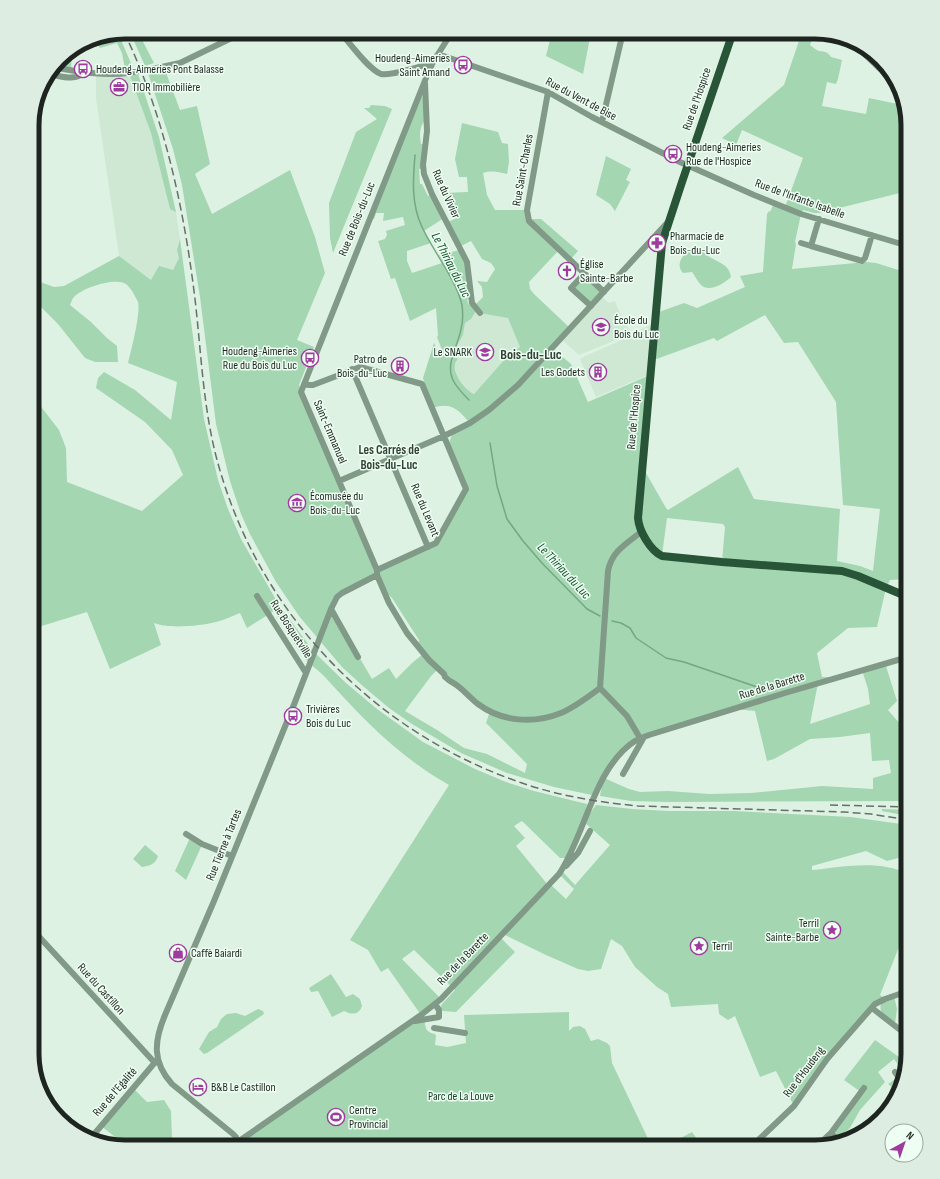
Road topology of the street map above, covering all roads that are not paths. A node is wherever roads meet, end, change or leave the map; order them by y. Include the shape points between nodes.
1 (230, 39) edge
2 (346, 39) edge
3 (448, 39) edge
4 (621, 39) edge
5 (731, 39) edge
6 (438, 54) junction
7 (871, 60) edge
8 (433, 62) junction
9 (879, 67) edge
10 (60, 68) edge
11 (84, 72) junction
12 (55, 75) edge
13 (426, 78) junction
14 (548, 92) junction
15 (602, 122) junction
16 (687, 165) junction
17 (819, 219) junction
18 (669, 222) junction
19 (872, 235) junction
20 (801, 243) dead end
21 (901, 244) edge
22 (811, 246) junction
23 (584, 274) junction
24 (604, 292) junction
25 (591, 306) junction
26 (480, 313) dead end
27 (352, 370) junction
28 (304, 384) junction
29 (301, 392) joint
30 (444, 436) junction
31 (391, 459) junction
32 (339, 481) junction
33 (641, 532) junction
34 (428, 547) junction
35 (377, 572) junction
36 (901, 595) edge
37 (257, 596) dead end
38 (330, 609) junction
39 (358, 657) dead end
40 (901, 659) edge
41 (306, 673) junction
42 (600, 688) junction
43 (642, 738) junction
44 (623, 774) dead end
45 (590, 831) dead end
46 (186, 834) dead end
47 (232, 856) junction
48 (561, 870) junction
49 (39, 936) edge
50 (901, 993) edge
51 (435, 1004) junction
52 (873, 1006) junction
53 (412, 1021) junction
54 (434, 1028) dead end
55 (901, 1030) edge
56 (465, 1033) dead end
57 (156, 1061) junction
58 (895, 1072) dead end
59 (898, 1077) edge
60 (864, 1088) dead end
61 (832, 1133) junction
62 (94, 1134) edge
63 (835, 1137) edge
64 (825, 1139) edge
65 (236, 1140) edge
66 (245, 1140) edge
67 (758, 1140) edge

1 - 11 street, bridge via 180,63 128,73
2 - 8 street via 371,67 381,74
3 - 6 street, Rue de Bois-du-Luc
4 - 15 street
5 - 16 main road, Rue de l'Hospice
6 - 8 street, Rue de Bois-du-Luc
6 - 14 street, Rue du Vent de Bise
7 - 9 street
8 - 13 street, Rue de Bois-du-Luc
10 - 11 street
11 - 12 street via 74,78
13 - 26 street, Rue du Vivier via 427,131 424,174 467,262 472,303
13 - 28 street, Rue de Bois-du-Luc
14 - 15 street, Rue du Vent de Bise
14 - 23 street, Rue Saint-Charles via 526,210 529,221
15 - 16 street, Rue du Vent de Bise
16 - 17 street, Rue de l'Infante Isabelle via 754,195
16 - 18 main road, Rue de l'Hospice
17 - 19 street, Rue de l'Infante Isabelle
17 - 22 street
18 - 24 street
18 - 33 main road, Rue de l'Hospice via 662,243 638,518
19 - 21 street, Rue de l'Infante Isabelle
19 - 22 street via 862,261
20 - 22 street
23 - 24 street, Rue Saint-Charles
23 - 25 street via 571,288
24 - 25 street
25 - 30 street via 505,397 470,423
27 - 28 street via 313,385
27 - 30 street via 360,367 422,384
27 - 31 street, Rue du Levant
28 - 29 street, Rue de Bois-du-Luc
29 - 32 street, Saint-Emmanuel
30 - 31 street
30 - 34 street via 466,489 436,542
31 - 32 street
31 - 34 street, Rue du Levant
32 - 35 street, Saint-Emmanuel
33 - 36 main road, Rue de l'Hospice via 662,556 842,571
33 - 42 street via 618,551 610,563
34 - 35 street, Rue Tierne à Tartes
35 - 38 street, Rue Tierne à Tartes via 342,593
35 - 42 street, Saint-Emmanuel via 389,603 407,633 429,660 477,704 490,711 506,717 528,720 544,718 562,712
37 - 41 street, Rue Bosquetville
38 - 39 street
38 - 41 street, Rue Tierne à Tartes
40 - 43 street, Rue de la Barette
41 - 47 street, Rue Tierne à Tartes
42 - 43 street via 628,716
43 - 44 street
43 - 48 street, Rue de la Barette via 633,742 606,773
45 - 48 street via 578,853
46 - 47 street via 202,844
47 - 57 street, Rue Tierne à Tartes via 161,1024
48 - 51 street, Rue de la Barette
49 - 57 street, Rue du Castillon
50 - 52 street, Rue d'Houdeng
51 - 53 street, Rue de la Barette
51 - 53 street via 439,1010 439,1017
52 - 55 street
52 - 67 street, Rue d'Houdeng via 792,1107
53 - 66 street, Rue de la Barette
54 - 56 street
57 - 62 street, Rue de l'Egalité
57 - 65 street, Rue du Castillon via 172,1084 233,1134
58 - 59 street
60 - 61 street
61 - 63 street
61 - 64 street

